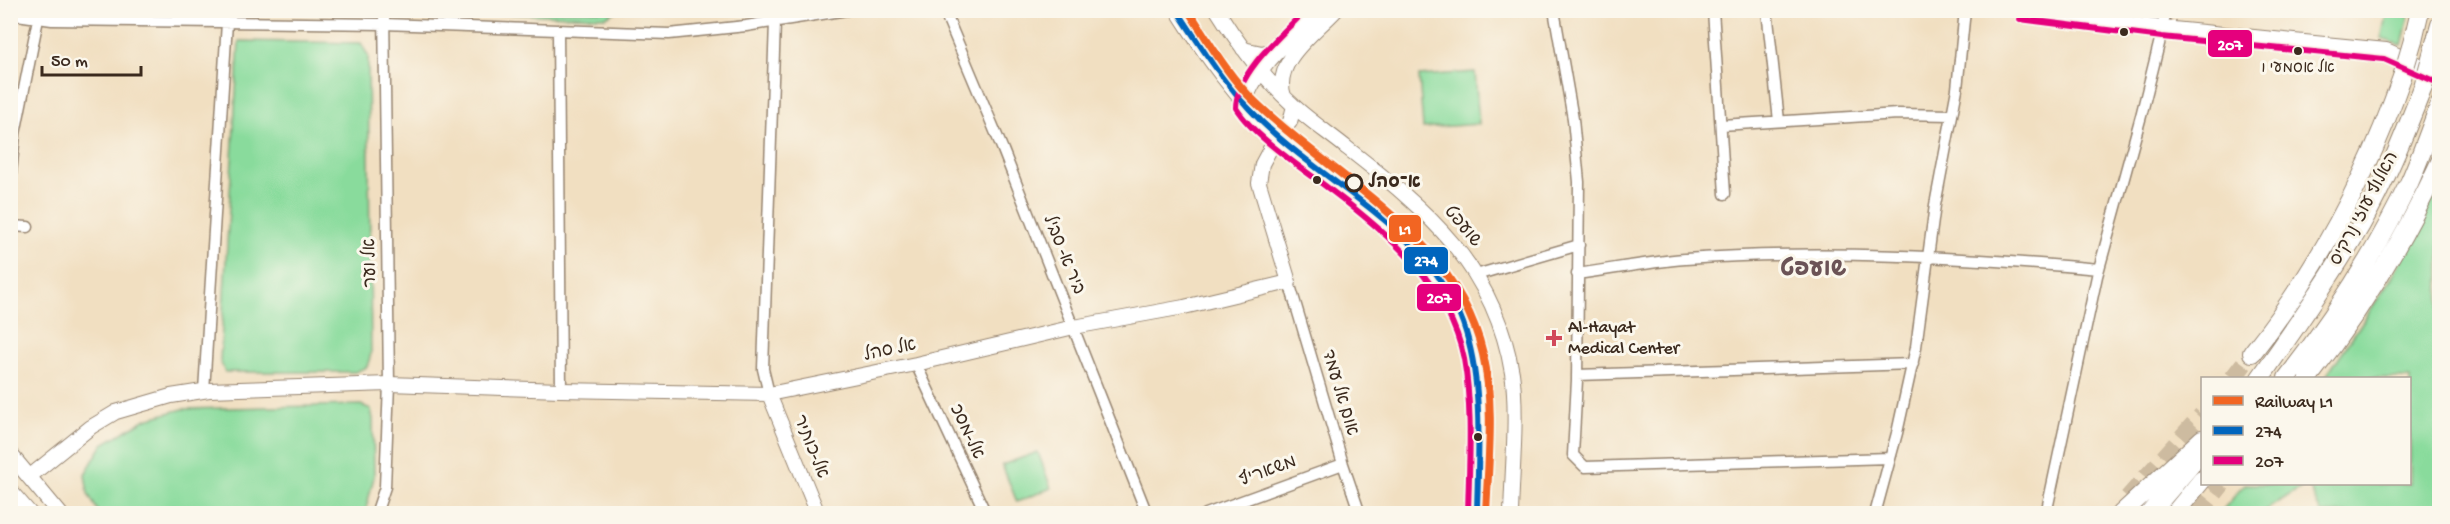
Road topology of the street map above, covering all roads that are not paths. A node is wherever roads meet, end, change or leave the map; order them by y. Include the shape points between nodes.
1 (384, 10) edge
2 (847, 10) edge
3 (944, 10) edge
4 (1177, 10) edge
5 (1217, 10) edge
6 (1319, 10) edge
7 (1336, 10) edge
8 (1554, 10) edge
9 (1713, 10) edge
10 (1767, 10) edge
11 (1965, 10) edge
12 (2021, 10) edge
13 (2165, 10) edge
14 (2420, 10) edge
15 (10, 14) edge
16 (804, 14) edge
17 (153, 16) edge
18 (38, 19) junction
19 (227, 22) junction
20 (775, 22) junction
21 (384, 24) junction
22 (2439, 26) edge
23 (2163, 28) junction
24 (558, 30) junction
25 (1284, 47) junction
26 (1243, 49) junction
27 (1260, 72) junction
28 (2439, 74) edge
29 (1289, 101) junction
30 (2439, 104) edge
31 (1245, 105) junction
32 (1952, 115) junction
33 (1779, 121) junction
34 (1721, 125) junction
35 (1277, 136) junction
36 (2439, 162) edge
37 (10, 183) edge
38 (1725, 194) dead end
39 (10, 226) edge
40 (28, 227) dead end
41 (1579, 245) junction
42 (1928, 256) junction
43 (2099, 269) junction
44 (1577, 274) junction
45 (1476, 275) junction
46 (1289, 282) junction
47 (2301, 319) junction
48 (1074, 327) junction
49 (2253, 353) tunnel mouth
50 (916, 364) junction
51 (1913, 364) junction
52 (1577, 375) junction
53 (2255, 377) edge
54 (2261, 377) edge
55 (2288, 377) edge
56 (2309, 377) edge
57 (389, 384) junction
58 (561, 390) junction
59 (204, 391) junction
60 (769, 394) junction
61 (2201, 440) edge
62 (2201, 453) edge
63 (10, 454) edge
64 (1890, 458) junction
65 (1343, 464) junction
66 (29, 477) junction
67 (2201, 481) edge
68 (2205, 485) edge
69 (10, 491) edge
70 (30, 513) edge
71 (60, 513) edge
72 (376, 513) edge
73 (818, 513) edge
74 (986, 513) edge
75 (1147, 513) edge
76 (1206, 513) edge
77 (1360, 513) edge
78 (1477, 513) edge
79 (1511, 513) edge
80 (1875, 513) edge
81 (2046, 513) edge
82 (2121, 513) edge
83 (2149, 513) edge
84 (2174, 513) edge
85 (2184, 513) edge

1 - 21 street, אל וער
2 - 16 street
3 - 48 street, ביר א- סביל
4 - 31 street via 1208,60
5 - 26 street, שועפט
6 - 25 street
7 - 29 street via 1284,68 1280,81
8 - 41 street via 1573,119
9 - 34 street
10 - 33 street
11 - 32 street
12 - 23 street
13 - 23 street
14 - 49 highway, bridge via 2402,77 2372,156 2312,268
15 - 18 street
16 - 20 street
17 - 18 street
17 - 19 street
18 - 37 street via 15,134
19 - 21 street
19 - 59 street
20 - 24 street via 669,34
20 - 60 street via 763,369
21 - 24 street
21 - 57 street, אל וער
22 - 47 highway, האלוף עוזי נרקיס, bridge via 2423,87 2385,176 2361,224
23 - 28 street via 2386,50
23 - 43 street
24 - 58 street
25 - 26 street via 1262,53
25 - 27 street
26 - 27 street, שועפט
27 - 29 street, שועפט
27 - 31 street via 1247,93
29 - 35 street via 1290,122
29 - 45 street, שועפט via 1418,205 1456,246
30 - 55 highway, האלוף עוזי נרקיס via 2411,178 2383,234
31 - 35 street
32 - 33 street
32 - 42 street
33 - 34 street
34 - 38 street
35 - 46 street via 1262,164 1259,183
35 - 78 street via 1395,230 1436,274 1451,297 1472,355
36 - 56 highway via 2378,280
39 - 40 street
41 - 44 street
41 - 45 street
42 - 43 street
42 - 44 street via 1683,259
42 - 51 street
43 - 81 street
44 - 52 street
45 - 79 street, שועפט via 1493,308 1512,374
46 - 48 street, אל סהל
46 - 65 street, אום אל עמד
47 - 53 highway
47 - 54 highway, האלוף עוזי נרקיס
48 - 50 street, אל סהל
48 - 75 street, ביר א- סביל
50 - 60 street, אל סהל
50 - 74 street, אל-מסכ
51 - 52 street
51 - 64 street
52 - 64 street via 1573,455 1585,467
57 - 58 street, אל סהל
57 - 59 street, אל סהל
57 - 72 street, אל וער via 385,487
58 - 60 street, אל סהל
59 - 66 street, אל סהל via 150,400 116,412
60 - 73 street, אל-כות'ר
61 - 82 highway
62 - 83 highway
63 - 66 main road
64 - 80 street
65 - 76 street, משאריף
65 - 77 street, אום אל עמד
66 - 71 main road
67 - 84 highway
68 - 85 highway
69 - 70 main road

